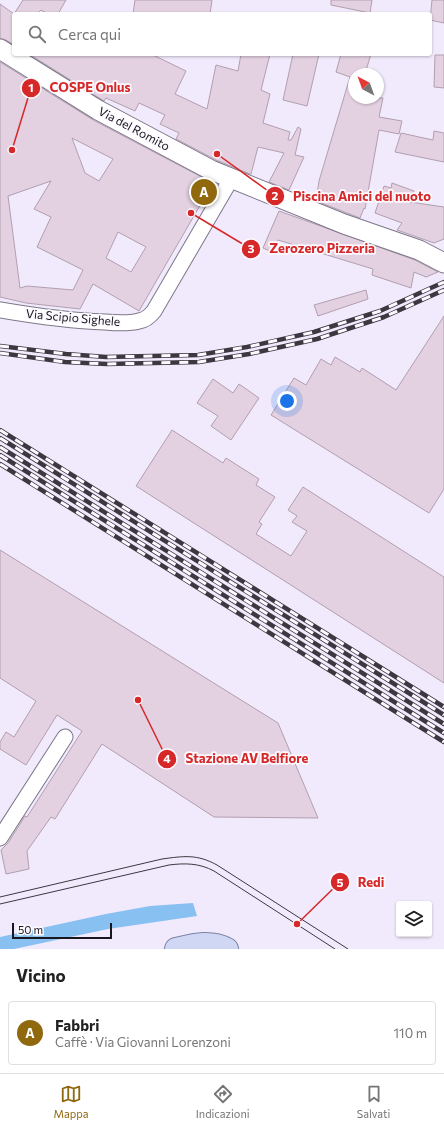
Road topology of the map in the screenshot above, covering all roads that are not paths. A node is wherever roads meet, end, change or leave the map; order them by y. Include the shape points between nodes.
1 (0, 49) edge
2 (231, 178) junction
3 (444, 263) edge
4 (0, 310) edge
5 (65, 737) dead end
6 (0, 838) edge
7 (176, 949) edge
8 (227, 949) edge

1 - 2 street, Via del Romito via 98,110
2 - 3 street, Via del Romito via 344,224 419,250
2 - 4 street, Via Scipio Sighele via 154,311 146,318 128,323 87,321
5 - 6 street
7 - 8 main road via 207,944

